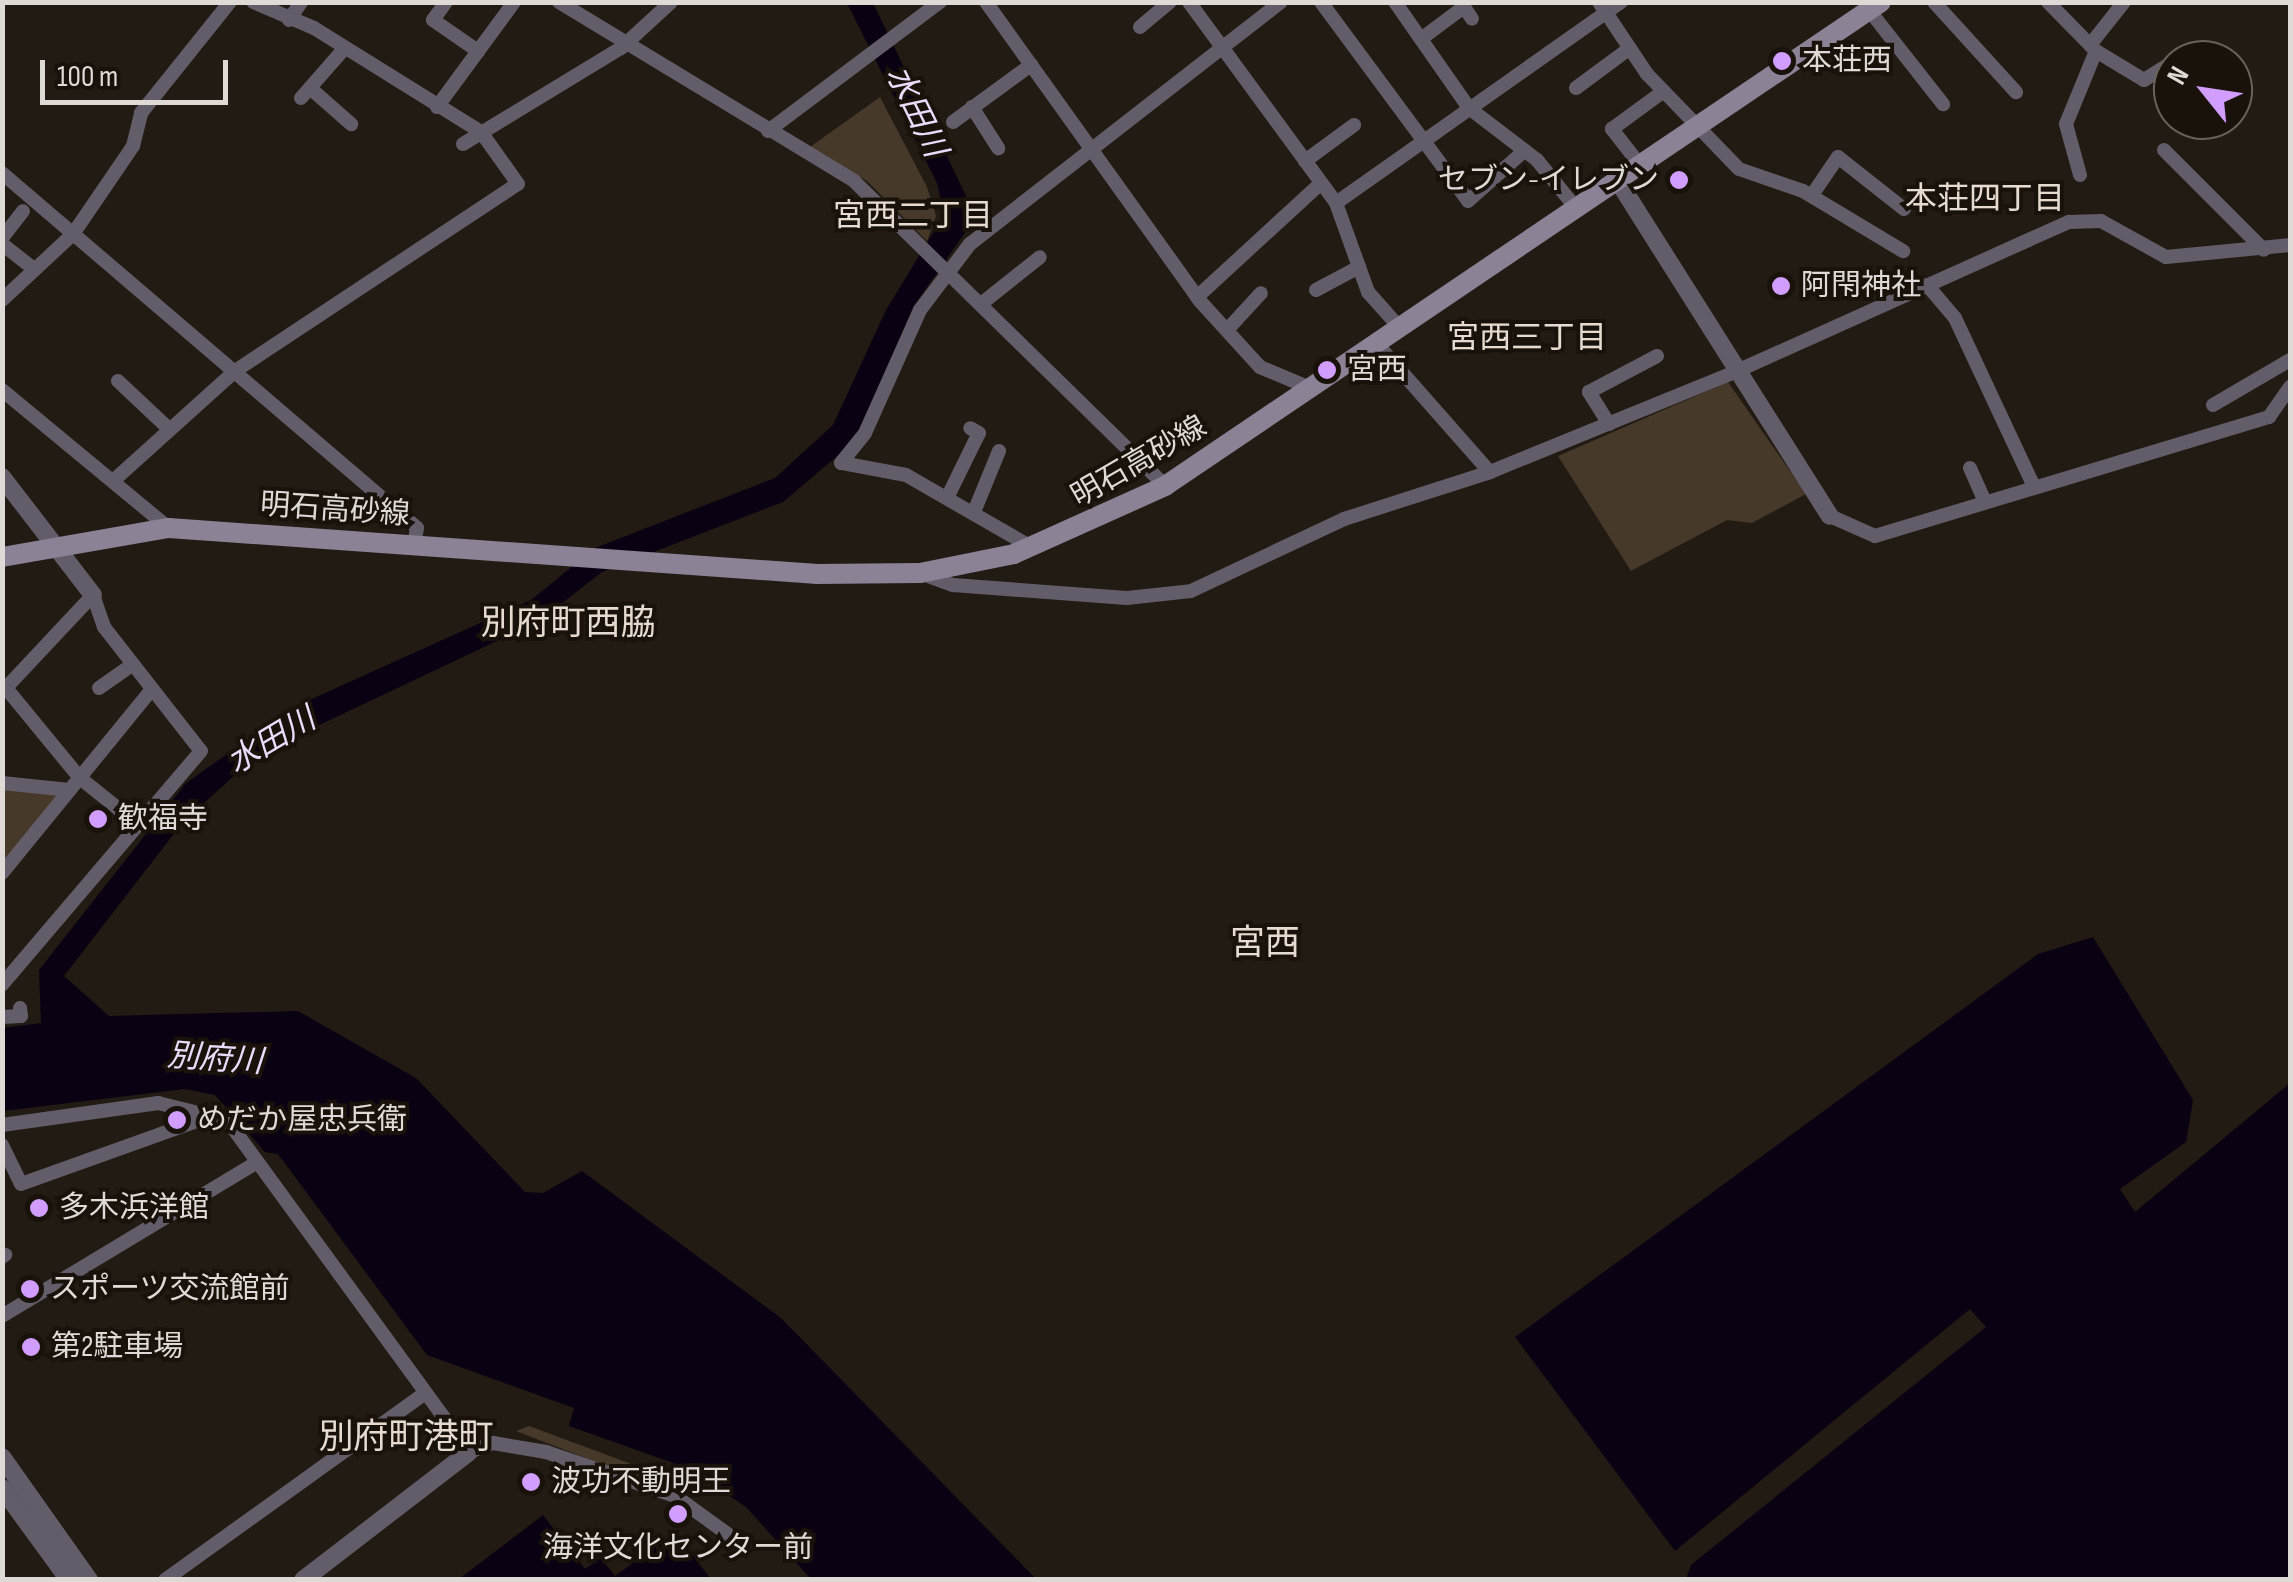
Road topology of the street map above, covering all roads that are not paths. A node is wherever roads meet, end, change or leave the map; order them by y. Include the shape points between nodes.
1 (230, 2) edge
2 (254, 2) edge
3 (302, 2) edge
4 (446, 2) edge
5 (514, 2) edge
6 (559, 2) edge
7 (671, 2) edge
8 (940, 2) edge
9 (986, 2) edge
10 (1170, 2) edge
11 (1189, 2) edge
12 (1321, 2) edge
13 (1396, 2) edge
14 (1621, 2) edge
15 (1934, 2) edge
16 (2048, 2) edge
17 (2124, 2) edge
18 (1272, 5) edge
19 (1875, 6) edge
20 (1603, 8) edge
21 (1472, 19) dead end
22 (289, 20) junction
23 (1140, 27) dead end
24 (1421, 39) junction
25 (1220, 46) junction
26 (621, 48) junction
27 (1630, 48) junction
28 (2093, 48) junction
29 (343, 50) junction
30 (478, 51) junction
31 (1031, 66) junction
32 (2153, 74) edge
33 (1576, 88) dead end
34 (1664, 91) junction
35 (2016, 92) dead end
36 (1942, 104) dead end
37 (437, 107) junction
38 (972, 108) junction
39 (1469, 108) junction
40 (346, 113) dead end
41 (953, 122) dead end
42 (1354, 125) dead end
43 (1696, 126) junction
44 (768, 131) junction
45 (481, 132) junction
46 (1423, 141) junction
47 (463, 144) dead end
48 (998, 148) dead end
49 (1090, 148) junction
50 (1525, 150) junction
51 (2164, 150) dead end
52 (1305, 161) junction
53 (1640, 166) junction
54 (2, 173) edge
55 (2080, 176) dead end
56 (1618, 181) junction
57 (1321, 183) junction
58 (1812, 196) junction
59 (1336, 203) junction
60 (1576, 208) junction
61 (1904, 209) dead end
62 (23, 211) dead end
63 (73, 234) junction
64 (2, 242) edge
65 (2290, 244) edge
66 (2264, 250) junction
67 (1904, 252) dead end
68 (1040, 256) dead end
69 (30, 266) junction
70 (1359, 267) junction
71 (952, 276) junction
72 (1927, 285) junction
73 (1316, 290) dead end
74 (1261, 293) dead end
75 (1196, 297) junction
76 (2, 300) edge
77 (981, 304) junction
78 (1400, 328) junction
79 (1227, 330) junction
80 (1377, 344) junction
81 (1657, 356) dead end
82 (2290, 360) edge
83 (235, 371) junction
84 (1737, 371) junction
85 (118, 381) dead end
86 (2290, 386) edge
87 (1310, 388) junction
88 (2, 390) edge
89 (2214, 404) dead end
90 (1609, 424) junction
91 (167, 427) junction
92 (970, 438) dead end
93 (999, 451) dead end
94 (1970, 468) dead end
95 (1490, 472) junction
96 (2, 476) edge
97 (113, 481) junction
98 (1166, 486) junction
99 (2034, 487) junction
100 (948, 496) junction
101 (1985, 502) junction
102 (974, 512) junction
103 (1830, 516) joint
104 (169, 528) junction
105 (414, 546) junction
106 (60, 547) junction
107 (1032, 548) junction
108 (6, 561) edge
109 (920, 573) junction
110 (93, 596) junction
111 (132, 665) junction
112 (99, 688) dead end
113 (4, 690) edge
114 (151, 690) junction
115 (2, 783) edge
116 (75, 784) junction
117 (135, 822) junction
118 (2, 874) edge
119 (2, 985) edge
120 (20, 1008) dead end
121 (2, 1017) edge
122 (216, 1114) junction
123 (2, 1126) edge
124 (2, 1145) edge
125 (254, 1164) junction
126 (2, 1316) edge
127 (425, 1393) junction
128 (469, 1452) junction
129 (2, 1457) edge
130 (2, 1488) edge
131 (45, 1533) junction
132 (733, 1538) dead end
133 (70, 1580) edge
134 (89, 1580) edge
135 (165, 1580) edge
136 (303, 1580) edge

1 - 63 street via 141,113 134,146
2 - 22 street
3 - 22 street
4 - 30 street via 434,20
5 - 30 street
6 - 26 street
7 - 26 street
8 - 44 street
9 - 31 street
10 - 23 street
11 - 25 street
12 - 46 street
13 - 24 street
14 - 20 street
15 - 35 street via 2004,69
16 - 28 street
17 - 28 street
18 - 25 street
19 - 36 street
19 - 43 main road, 明石高砂線
20 - 27 street
20 - 39 street
21 - 24 street via 1464,7
22 - 29 street
24 - 39 street
25 - 49 street
25 - 52 street
26 - 44 street
26 - 45 street
27 - 33 street
27 - 34 street
28 - 32 street via 2144,80
28 - 55 street via 2066,124
29 - 37 street
29 - 40 street via 306,93
30 - 37 street
31 - 38 street
31 - 49 street
34 - 43 street
34 - 53 street via 1612,129
37 - 45 street
38 - 41 street
38 - 48 street
39 - 46 street
39 - 50 street
42 - 52 street
43 - 53 main road, 明石高砂線
43 - 58 street via 1739,169
44 - 71 street via 854,181
45 - 47 street
45 - 83 street via 518,184
46 - 50 street via 1468,201
46 - 59 street
49 - 71 street via 970,244
49 - 75 street
50 - 60 street
51 - 66 street
52 - 57 street
53 - 56 main road, 明石高砂線
54 - 63 street
56 - 60 main road, 明石高砂線
56 - 84 street
57 - 59 street
57 - 75 street
58 - 61 street via 1838,158
58 - 67 street
59 - 70 street
60 - 78 main road, 明石高砂線
62 - 64 street
63 - 69 street
63 - 83 street
64 - 69 street
65 - 66 street
66 - 72 street via 2166,257 2100,220 2070,222
68 - 77 street
69 - 76 street
70 - 73 street
70 - 78 street
71 - 77 street
71 - 100 street via 920,310 865,433 841,464 906,475
72 - 84 street
72 - 99 street via 1955,318
74 - 79 street
75 - 79 street
77 - 98 street
78 - 80 main road, 明石高砂線
79 - 87 street via 1260,367
80 - 87 main road, 明石高砂線
80 - 95 street
81 - 90 street via 1589,392
82 - 89 street
83 - 91 street
83 - 105 street via 416,528
84 - 90 street
84 - 103 street
85 - 91 street via 126,397
86 - 99 street via 2269,418
87 - 98 main road, 明石高砂線
88 - 97 street
90 - 95 street
91 - 97 street
92 - 100 street
93 - 102 street
94 - 101 street
95 - 109 street via 1344,519 1191,591 1047,593
96 - 106 street
97 - 104 street
98 - 107 main road, 明石高砂線
99 - 101 street
100 - 102 street
101 - 103 street via 1875,536
102 - 107 street
104 - 105 main road, 明石高砂線
104 - 106 main road, 明石高砂線
105 - 109 main road, 明石高砂線
106 - 108 main road, 明石高砂線
106 - 110 street
107 - 109 main road, 明石高砂線
110 - 111 street
110 - 113 street
111 - 112 street
111 - 114 street
113 - 116 street
114 - 116 street
114 - 117 street via 202,751
115 - 116 street
116 - 117 street
116 - 118 street
117 - 119 street
120 - 121 street via 21,1016
122 - 123 street via 158,1103
122 - 124 street via 22,1184
122 - 125 street
125 - 126 street
125 - 127 street
127 - 128 street
127 - 135 street
128 - 132 street via 492,1443 546,1452 674,1496
128 - 136 street
129 - 131 street
130 - 131 street
131 - 133 street
131 - 134 street

